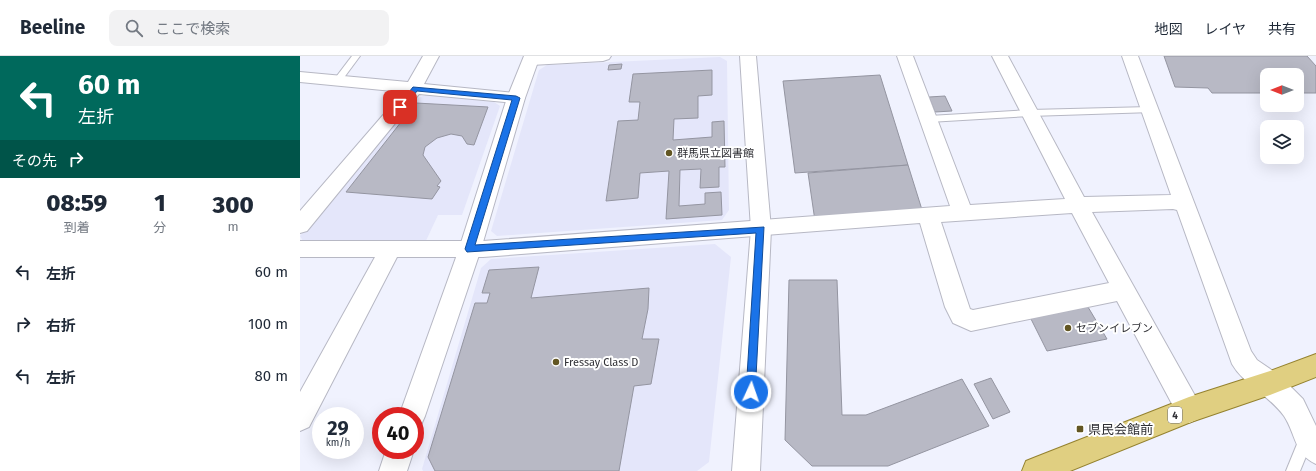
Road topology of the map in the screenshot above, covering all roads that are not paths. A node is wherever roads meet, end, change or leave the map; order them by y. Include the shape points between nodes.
1 (356, 56) edge
2 (431, 56) edge
3 (603, 56) edge
4 (748, 56) edge
5 (905, 56) edge
6 (1000, 56) edge
7 (1130, 56) edge
8 (531, 58) edge
9 (300, 77) edge
10 (337, 81) junction
11 (416, 89) junction
12 (516, 98) junction
13 (1150, 110) junction
14 (1030, 113) junction
15 (929, 119) junction
16 (1184, 204) junction
17 (1080, 205) junction
18 (963, 212) junction
19 (928, 215) junction
20 (300, 225) edge
21 (761, 229) junction
22 (300, 249) edge
23 (391, 249) junction
24 (470, 249) junction
25 (1123, 290) junction
26 (1316, 365) edge
27 (1270, 383) junction
28 (415, 407) edge
29 (1190, 410) junction
30 (300, 418) edge
31 (1312, 443) edge
32 (397, 459) edge
33 (393, 471) edge
34 (746, 471) edge
35 (1036, 471) edge
36 (1293, 471) edge

1 - 10 lane
2 - 11 street
3 - 8 street
4 - 21 street
5 - 15 street
6 - 14 street
7 - 13 street
8 - 12 street
9 - 10 street
10 - 11 street
11 - 12 street
11 - 20 street
12 - 24 street
13 - 14 lane
13 - 16 street
14 - 15 lane
14 - 17 street
15 - 18 street
16 - 17 street via 1173,202
16 - 27 street via 1241,356 1248,368
17 - 18 street
17 - 25 street
18 - 19 street
19 - 21 street
19 - 25 street via 961,316 971,321
21 - 24 street
21 - 34 street
22 - 23 street
23 - 24 street
23 - 30 street
24 - 28 street
25 - 29 street
26 - 27 main road, 4
27 - 29 main road, 4
27 - 31 street via 1294,408
29 - 35 main road, 4
31 - 36 lane
32 - 33 street

